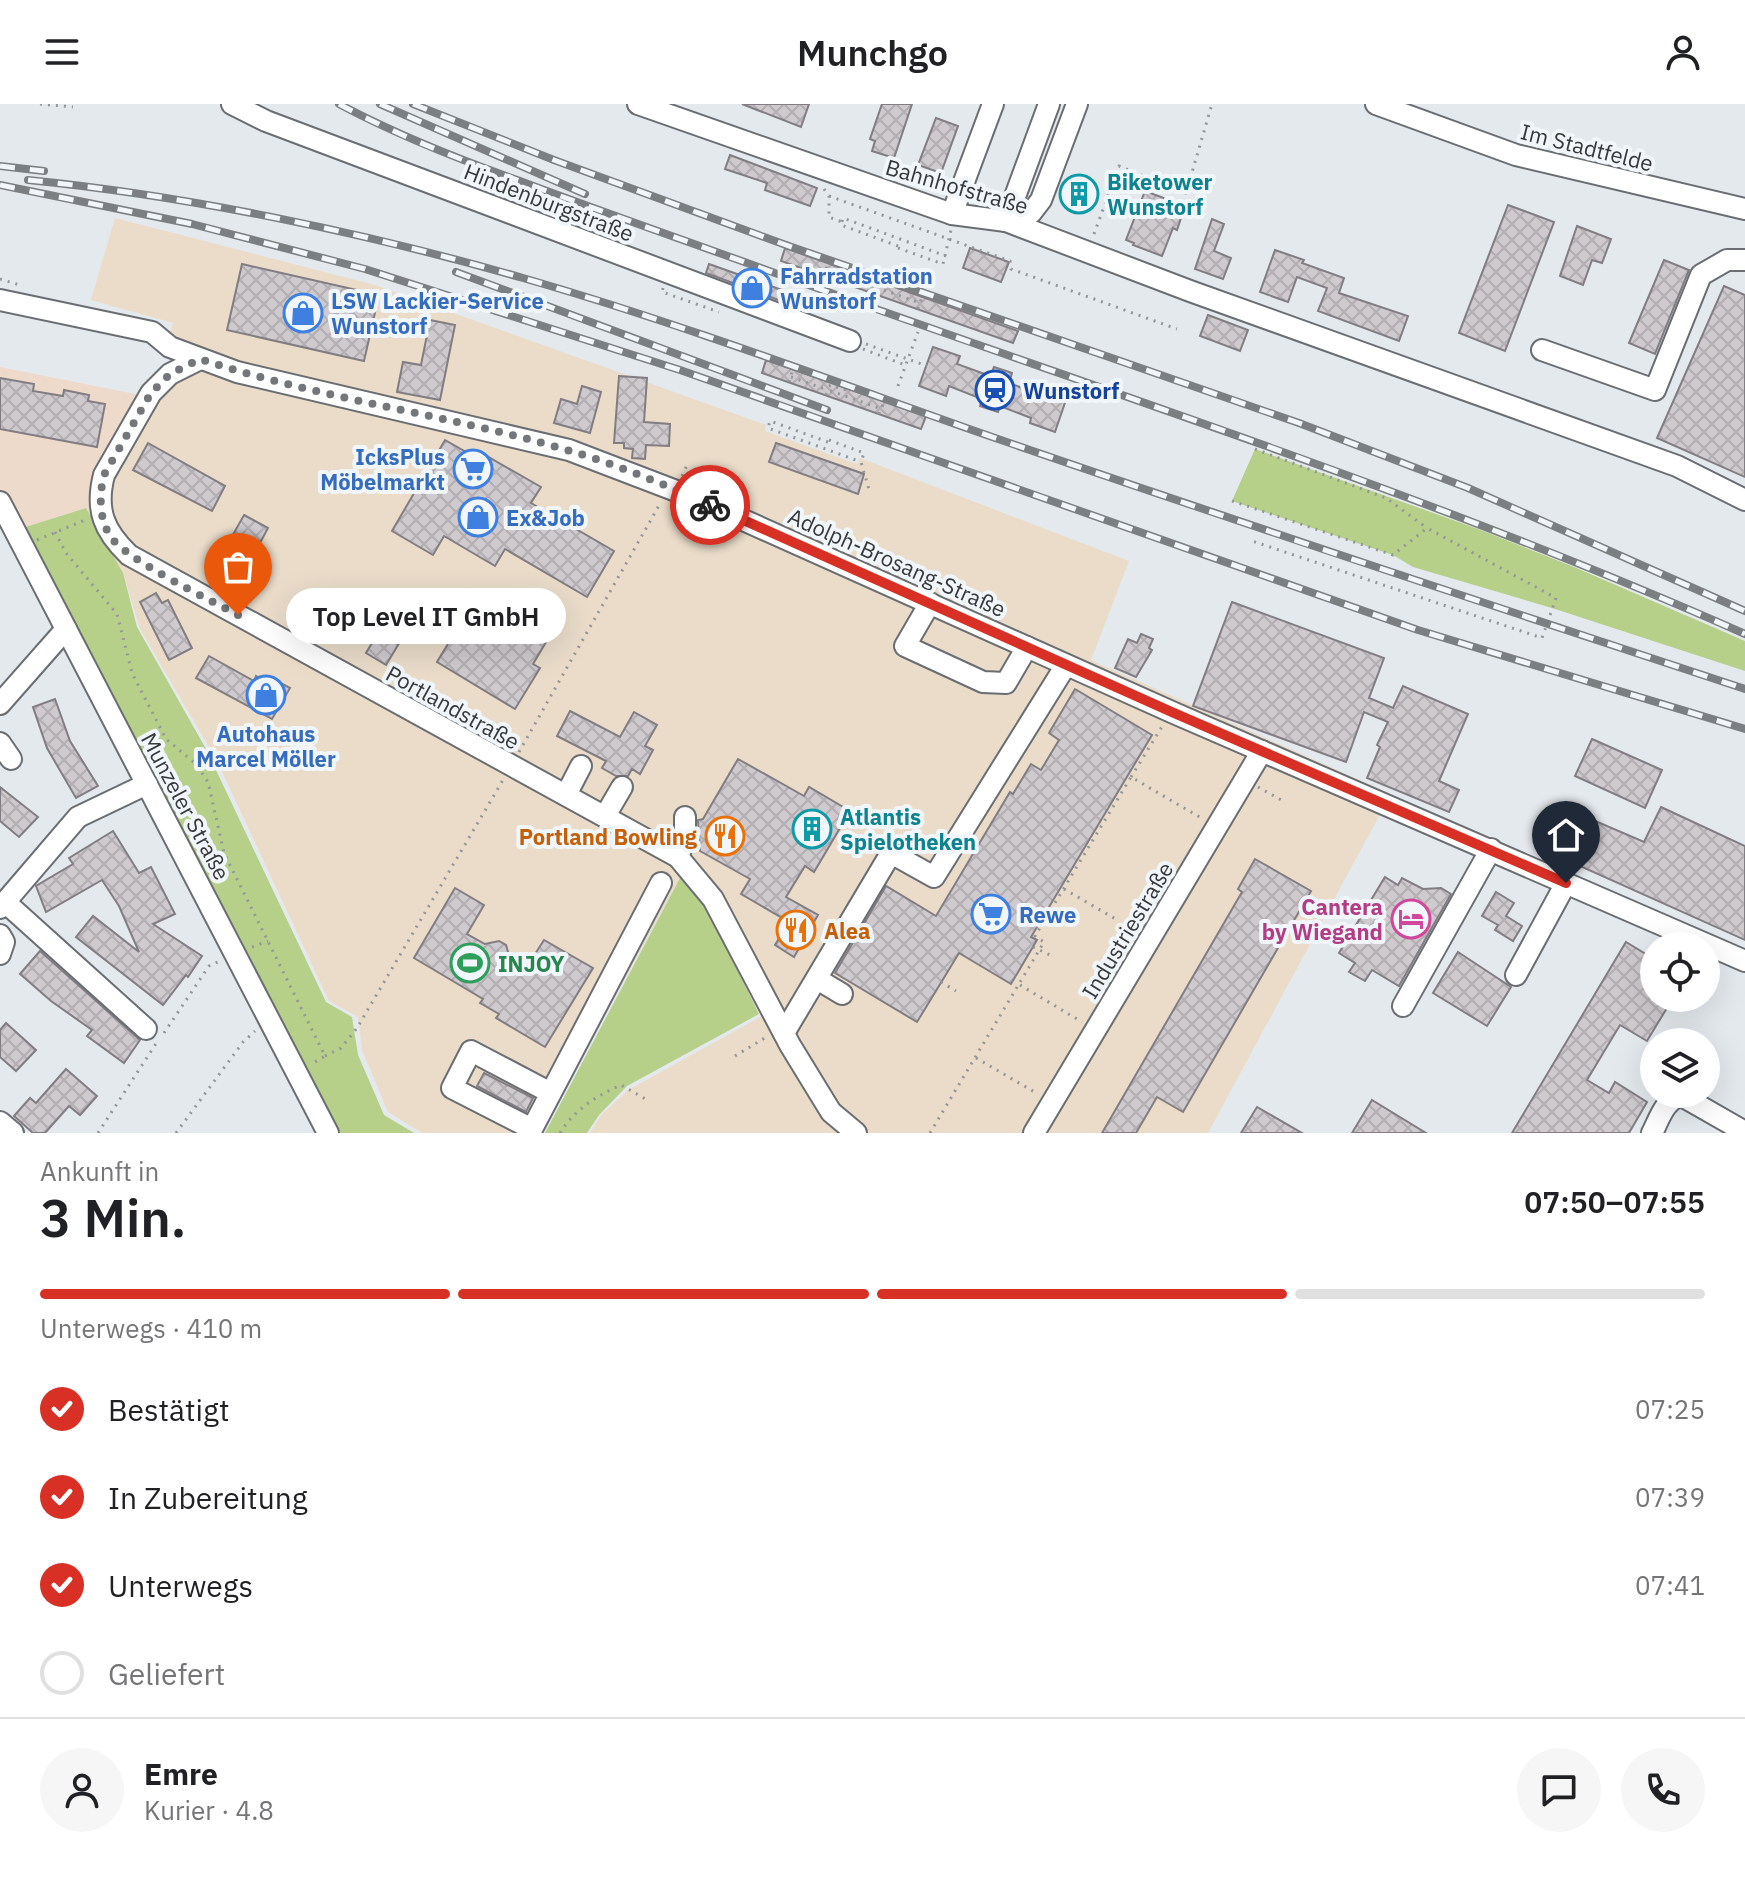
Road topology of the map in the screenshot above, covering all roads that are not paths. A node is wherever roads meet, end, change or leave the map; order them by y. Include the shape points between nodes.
1 (232, 104) edge
2 (638, 104) edge
3 (993, 104) edge
4 (1049, 104) edge
5 (1077, 104) edge
6 (1376, 104) edge
7 (1427, 112) edge
8 (1745, 209) edge
9 (952, 214) junction
10 (1006, 221) junction
11 (1745, 260) edge
12 (0, 300) edge
13 (850, 341) road end
14 (1542, 350) dead end
15 (200, 359) junction
16 (1745, 500) edge
17 (0, 502) edge
18 (930, 603) junction
19 (66, 629) junction
20 (1027, 647) junction
21 (1066, 665) junction
22 (0, 704) edge
23 (1262, 751) junction
24 (581, 766) dead end
25 (147, 784) junction
26 (622, 787) dead end
27 (566, 795) junction
28 (605, 816) junction
29 (685, 817) dead end
30 (1491, 849) junction
31 (678, 857) junction
32 (661, 883) dead end
33 (1566, 883) junction
34 (2, 905) edge
35 (0, 935) edge
36 (0, 954) edge
37 (1745, 961) edge
38 (1516, 975) dead end
39 (817, 979) junction
40 (842, 994) dead end
41 (1403, 1006) dead end
42 (146, 1029) dead end
43 (783, 1030) junction
44 (551, 1093) junction
45 (0, 1122) edge
46 (1745, 1132) edge
47 (13, 1133) edge
48 (328, 1133) edge
49 (856, 1133) edge
50 (1034, 1133) edge
51 (1652, 1133) edge

1 - 13 street, Hindenburgstraße
2 - 9 street, Bahnhofstraße
3 - 9 street
4 - 10 street
5 - 10 street via 1041,200 1031,213
6 - 7 street, Im Stadtfelde
7 - 8 street, Im Stadtfelde via 1516,155
9 - 10 street, Bahnhofstraße
10 - 16 street, Bahnhofstraße via 1677,466
11 - 14 street via 1727,260 1701,275 1655,390
12 - 15 street, Adolph-Brosang-Straße via 152,332 170,347
15 - 18 street, Adolph-Brosang-Straße via 307,390 569,450 692,497
15 - 27 street, Portlandstraße via 170,374 151,393 104,475 102,513 111,537 129,555
17 - 19 street, Munzeler Straße
18 - 20 street, Adolph-Brosang-Straße
18 - 20 street via 905,646 983,682 1006,683
19 - 22 street
19 - 25 street, Munzeler Straße
20 - 21 street, Adolph-Brosang-Straße
21 - 23 street, Adolph-Brosang-Straße
21 - 39 street via 934,877 891,853
23 - 30 street, Adolph-Brosang-Straße
23 - 50 street, Industriestraße
24 - 27 street
25 - 34 street via 78,817
25 - 48 street, Munzeler Straße
26 - 28 street
27 - 28 street, Portlandstraße
28 - 31 street, Portlandstraße
29 - 31 street
30 - 33 street, Adolph-Brosang-Straße
30 - 41 street
31 - 43 street, Portlandstraße via 713,899
32 - 44 street
33 - 37 street, Adolph-Brosang-Straße
33 - 38 street
34 - 42 street
35 - 36 street
39 - 40 street
39 - 43 street
43 - 49 street, Portlandstraße via 831,1112
44 - 44 street via 532,1129 452,1088 471,1051
45 - 47 street
46 - 51 street via 1682,1096 1669,1101

